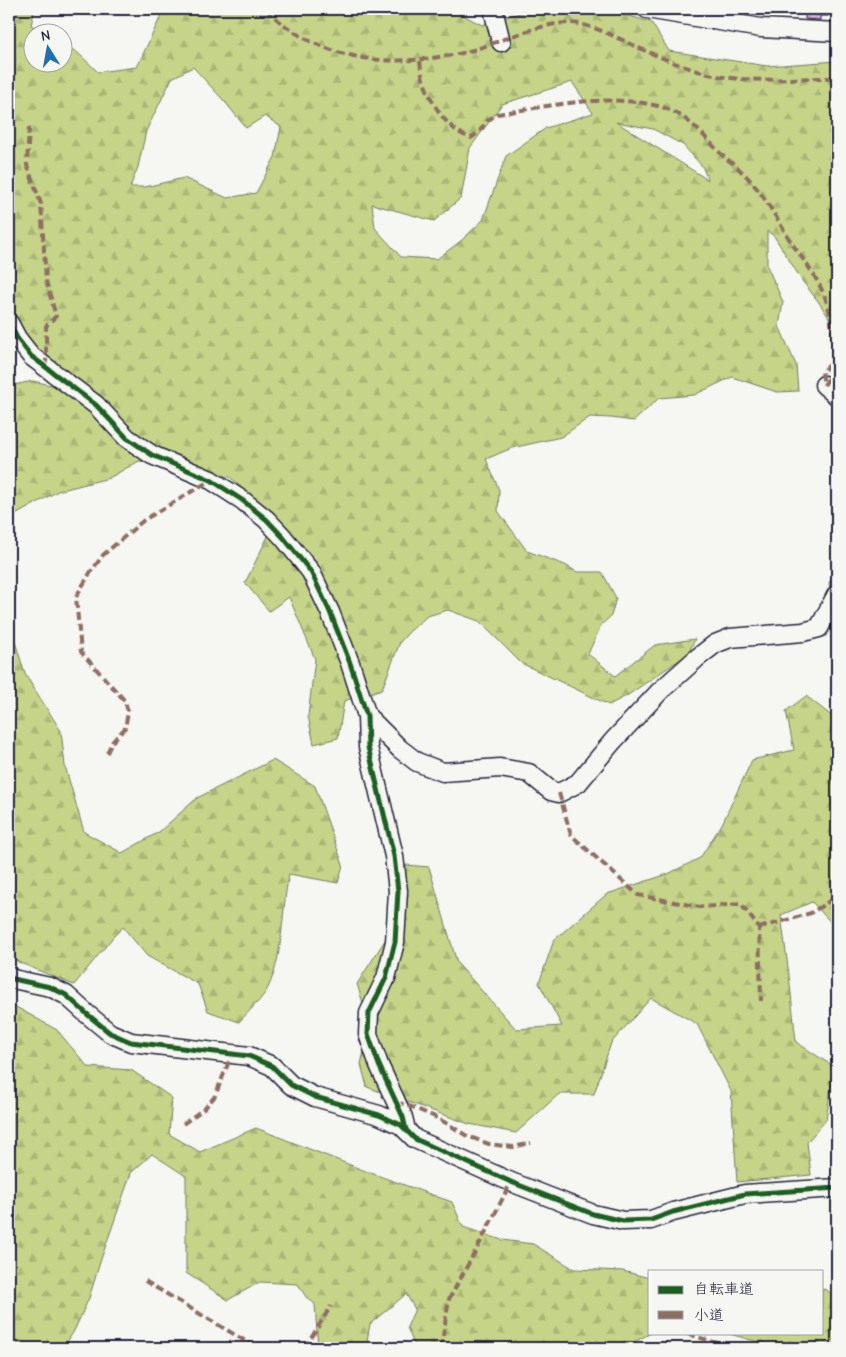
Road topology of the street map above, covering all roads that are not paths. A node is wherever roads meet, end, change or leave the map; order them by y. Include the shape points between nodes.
1 (493, 9) edge
2 (647, 9) edge
3 (837, 32) edge
4 (500, 42) dead end
5 (9, 323) edge
6 (837, 594) edge
7 (367, 716) junction
8 (9, 976) edge
9 (406, 1130) junction
10 (837, 1188) edge

1 - 4 street
2 - 3 street via 761,28
5 - 7 street via 31,356 96,404 127,438 152,455 211,480 242,500 284,537 311,572 330,612
6 - 7 street via 819,628 730,638 715,644 660,692 578,783 559,793 551,792 530,773 500,768 443,772 416,762
7 - 9 street via 368,747 394,856 398,891 395,942 386,978 369,1013 368,1034
8 - 9 street via 66,994 110,1033 132,1042 249,1056 272,1066 291,1085 315,1097 379,1115
9 - 10 street via 416,1139 511,1182 593,1214 624,1221 651,1220 745,1194

